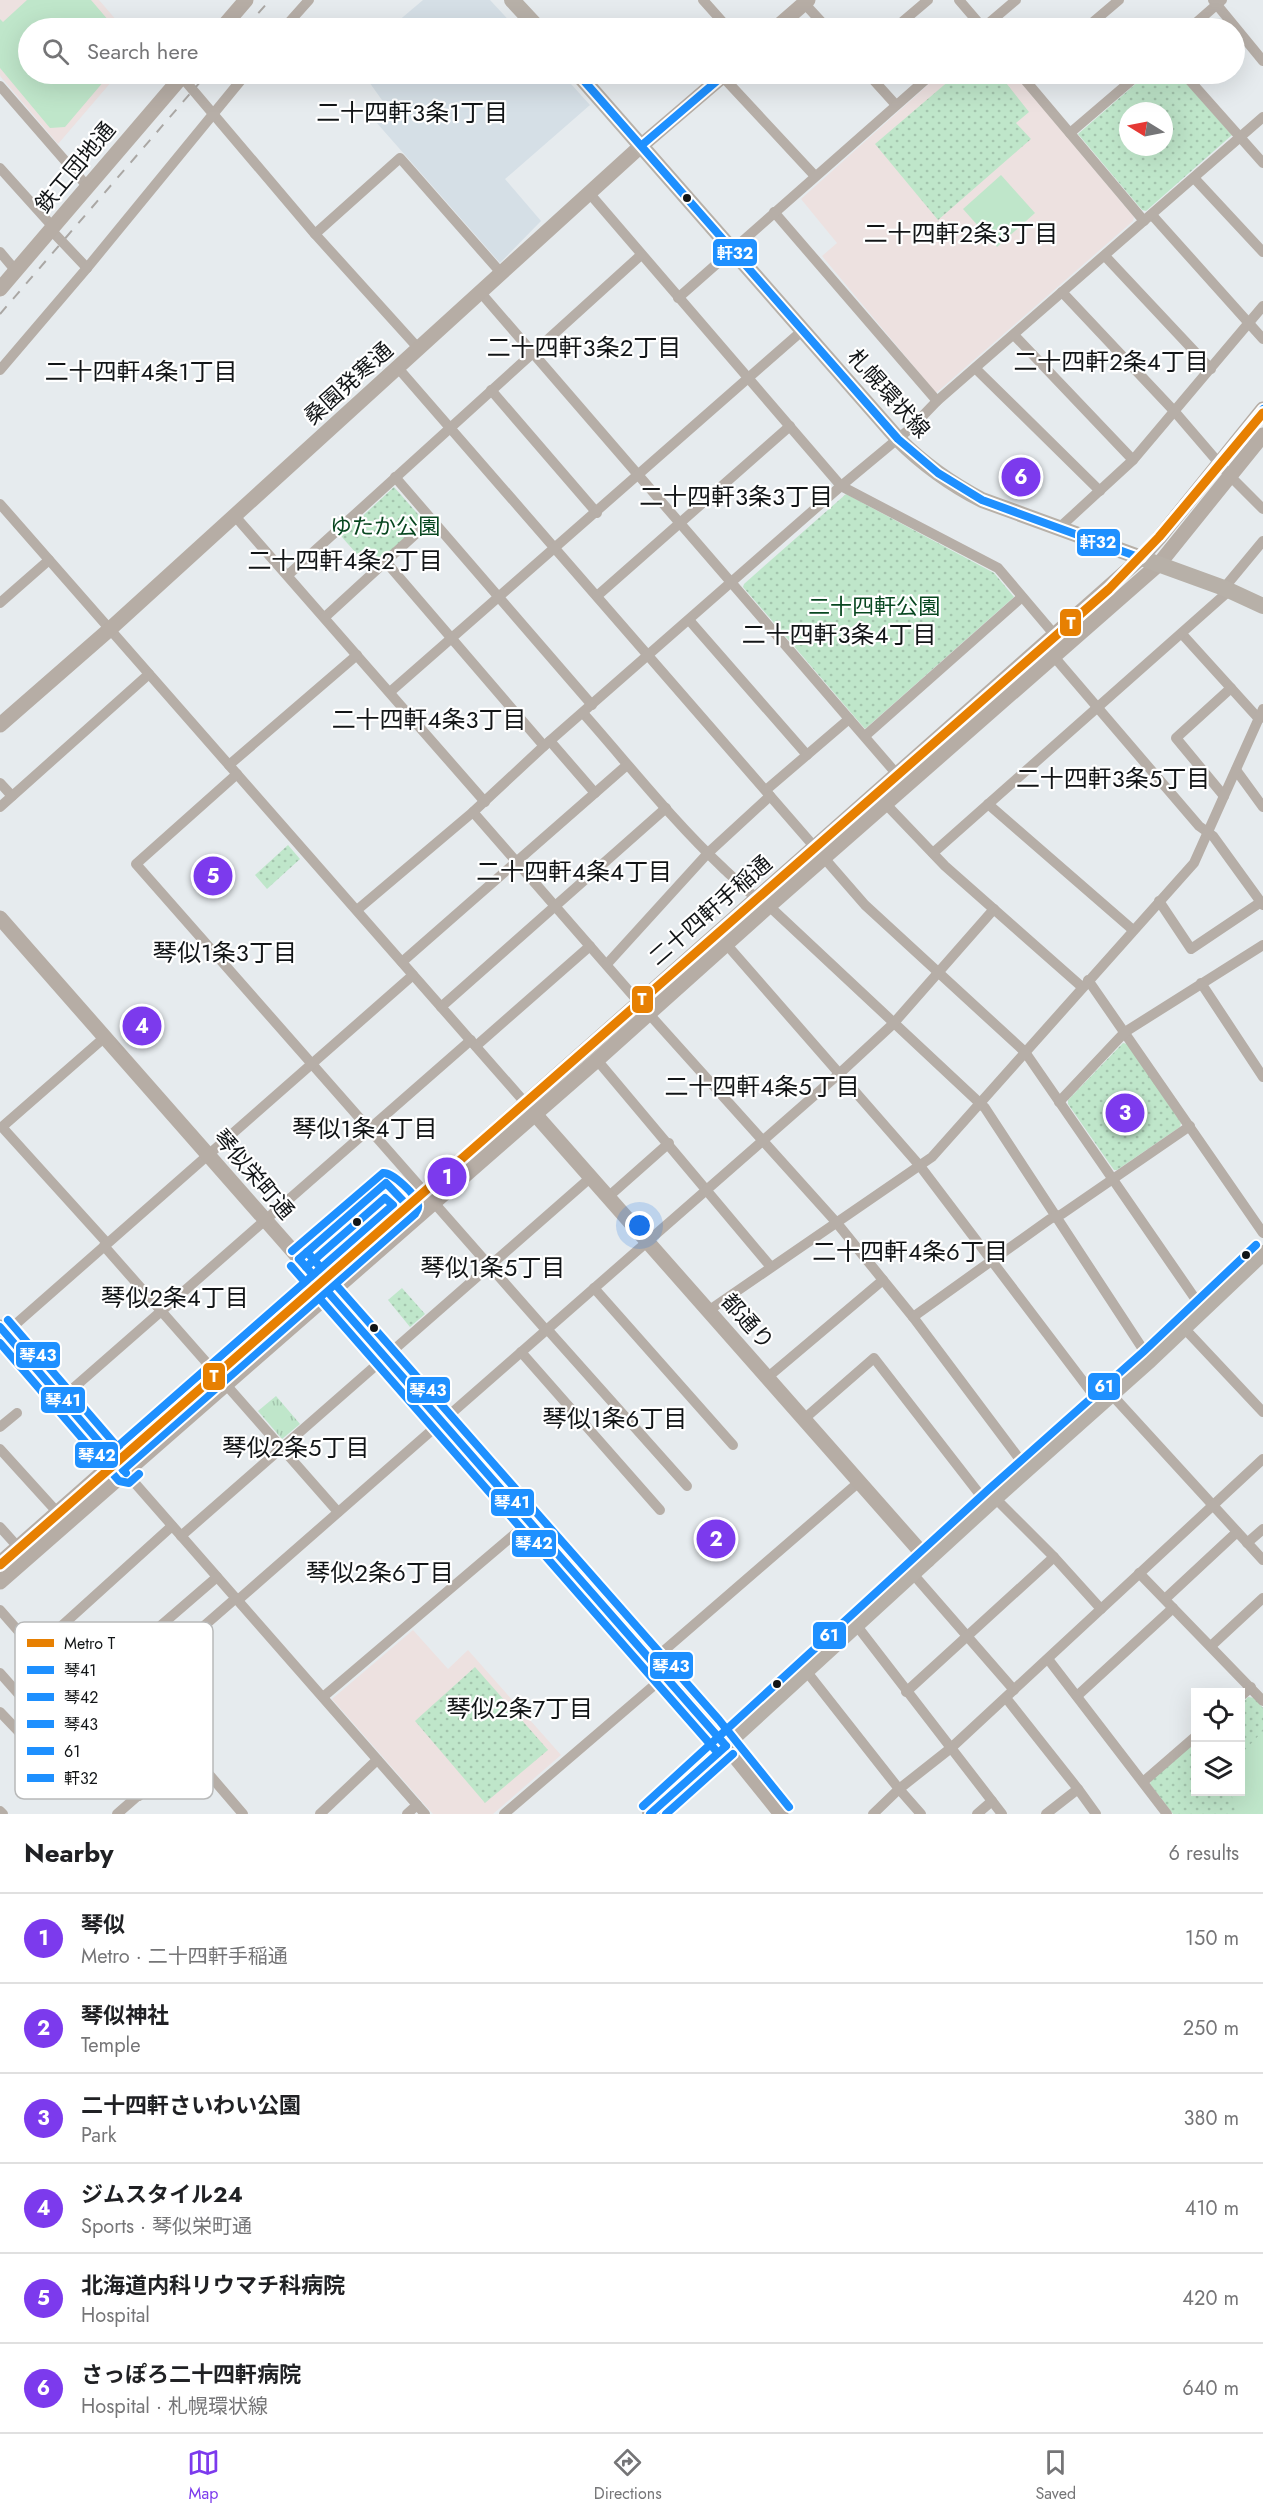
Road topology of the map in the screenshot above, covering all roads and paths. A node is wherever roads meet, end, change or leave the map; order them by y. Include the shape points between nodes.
1 (246, 0) edge
2 (309, 0) edge
3 (512, 0) edge
4 (703, 0) edge
5 (928, 0) edge
6 (959, 0) edge
7 (1016, 0) edge
8 (1119, 0) edge
9 (806, 2) edge
10 (1217, 2) edge
11 (231, 18) edge
12 (293, 18) edge
13 (529, 18) edge
14 (719, 18) edge
15 (788, 18) edge
16 (819, 18) edge
17 (907, 18) edge
18 (974, 18) edge
19 (995, 18) edge
20 (1098, 18) edge
21 (1200, 18) edge
22 (1229, 18) edge
23 (1245, 38) edge
24 (1263, 61) edge
25 (174, 84) edge
26 (190, 84) edge
27 (237, 84) edge
28 (587, 84) edge
29 (713, 84) edge
30 (732, 84) edge
31 (877, 84) edge
32 (920, 84) edge
33 (1033, 84) edge
34 (1128, 84) edge
35 (1193, 84) edge
36 (0, 86) edge
37 (896, 105) junction
38 (213, 112) junction
39 (1263, 117) edge
40 (1070, 134) junction
41 (1240, 138) junction
42 (642, 145) junction
43 (1263, 163) edge
44 (0, 168) edge
45 (815, 176) junction
46 (1195, 178) junction
47 (87, 186) junction
48 (590, 194) junction
49 (774, 212) junction
50 (1148, 218) junction
51 (52, 228) junction
52 (315, 234) junction
53 (733, 248) junction
54 (0, 252) edge
55 (1263, 252) edge
56 (641, 255) junction
57 (1105, 256) junction
58 (87, 268) junction
59 (16, 271) junction
60 (502, 273) junction
61 (0, 289) edge
62 (1062, 292) junction
63 (481, 293) junction
64 (678, 298) junction
65 (1263, 306) edge
66 (1249, 323) junction
67 (803, 330) junction
68 (1014, 335) junction
69 (1263, 339) edge
70 (419, 349) junction
71 (533, 352) junction
72 (398, 368) junction
73 (976, 369) junction
74 (1211, 369) junction
75 (0, 370) edge
76 (748, 378) junction
77 (490, 390) junction
78 (937, 402) junction
79 (1263, 409) edge
80 (1175, 412) junction
81 (790, 426) junction
82 (450, 427) junction
83 (1263, 435) edge
84 (898, 439) junction
85 (1133, 460) junction
86 (1219, 462) junction
87 (639, 475) junction
88 (1230, 476) junction
89 (395, 477) junction
90 (841, 486) junction
91 (1100, 491) junction
92 (0, 504) edge
93 (1263, 509) edge
94 (597, 513) junction
95 (234, 515) junction
96 (432, 519) junction
97 (680, 523) junction
98 (1059, 528) junction
99 (1263, 541) edge
100 (556, 549) junction
101 (1141, 558) junction
102 (49, 560) junction
103 (386, 562) junction
104 (1159, 564) junction
105 (288, 575) junction
106 (732, 583) junction
107 (1227, 589) junction
108 (597, 596) junction
109 (500, 597) junction
110 (1022, 597) junction
111 (0, 603) edge
112 (1263, 606) edge
113 (325, 617) junction
114 (688, 620) junction
115 (110, 629) junction
116 (1182, 634) junction
117 (453, 638) junction
118 (1054, 646) junction
119 (357, 655) junction
120 (648, 655) junction
121 (149, 674) junction
122 (1231, 688) junction
123 (390, 692) junction
124 (592, 705) junction
125 (1098, 708) junction
126 (583, 713) junction
127 (1261, 714) edge
128 (849, 719) junction
129 (0, 725) edge
130 (864, 736) junction
131 (547, 743) junction
132 (807, 755) junction
133 (627, 765) junction
134 (233, 769) junction
135 (1236, 770) junction
136 (902, 780) junction
137 (0, 783) edge
138 (595, 793) junction
139 (768, 793) junction
140 (12, 796) junction
141 (1224, 796) junction
142 (881, 798) junction
143 (484, 802) junction
144 (988, 804) junction
145 (0, 807) edge
146 (1263, 807) edge
147 (666, 808) junction
148 (473, 812) junction
149 (1208, 832) junction
150 (820, 852) junction
151 (708, 853) junction
152 (933, 853) junction
153 (516, 862) junction
154 (1159, 901) junction
155 (762, 902) junction
156 (1262, 903) edge
157 (555, 906) junction
158 (994, 909) junction
159 (357, 910) junction
160 (0, 918) edge
161 (1133, 930) junction
162 (727, 945) junction
163 (1263, 945) edge
164 (590, 946) junction
165 (402, 962) junction
166 (607, 964) junction
167 (939, 974) junction
168 (413, 975) junction
169 (1085, 984) junction
170 (1201, 984) junction
171 (441, 1006) junction
172 (645, 1008) junction
173 (893, 1024) junction
174 (1125, 1032) junction
175 (105, 1038) junction
176 (473, 1043) junction
177 (1024, 1052) junction
178 (597, 1060) junction
179 (312, 1064) junction
180 (840, 1073) junction
181 (1263, 1077) edge
182 (979, 1102) junction
183 (1059, 1102) junction
184 (530, 1108) junction
185 (1190, 1126) junction
186 (1, 1127) edge
187 (370, 1128) junction
188 (763, 1140) junction
189 (669, 1143) junction
190 (208, 1155) junction
191 (920, 1166) junction
192 (590, 1178) junction
193 (1113, 1180) junction
194 (707, 1189) junction
195 (430, 1197) junction
196 (608, 1197) junction
197 (1056, 1216) junction
198 (265, 1220) junction
199 (836, 1222) junction
200 (1263, 1233) edge
201 (647, 1242) junction
202 (106, 1245) junction
203 (1263, 1253) edge
204 (992, 1261) junction
205 (489, 1266) junction
206 (771, 1267) junction
207 (884, 1280) junction
208 (325, 1288) junction
209 (594, 1288) junction
210 (1203, 1310) junction
211 (161, 1311) junction
212 (708, 1311) junction
213 (913, 1317) junction
214 (1184, 1328) junction
215 (547, 1329) junction
216 (2, 1333) edge
217 (521, 1352) junction
218 (385, 1357) junction
219 (1150, 1360) junction
220 (768, 1377) junction
221 (220, 1379) junction
222 (62, 1398) junction
223 (1106, 1400) junction
224 (1263, 1412) edge
225 (17, 1413) dead end
226 (804, 1419) junction
227 (442, 1421) junction
228 (0, 1427) edge
229 (734, 1445) dead end
230 (281, 1448) junction
231 (0, 1449) edge
232 (1263, 1459) edge
233 (121, 1467) junction
234 (1027, 1469) junction
235 (859, 1482) junction
236 (687, 1486) dead end
237 (991, 1502) junction
238 (1212, 1505) junction
239 (660, 1510) dead end
240 (338, 1512) junction
241 (58, 1513) junction
242 (530, 1521) junction
243 (172, 1526) junction
244 (0, 1527) edge
245 (1263, 1529) edge
246 (1237, 1532) junction
247 (181, 1536) junction
248 (1247, 1543) junction
249 (18, 1547) junction
250 (1054, 1557) junction
251 (928, 1560) junction
252 (1263, 1560) edge
253 (0, 1563) edge
254 (1139, 1573) junction
255 (913, 1574) junction
256 (217, 1577) junction
257 (0, 1582) edge
258 (1263, 1598) edge
259 (237, 1599) junction
260 (1165, 1599) junction
261 (1173, 1608) junction
262 (1101, 1609) junction
263 (0, 1610) edge
264 (66, 1622) edge
265 (165, 1622) edge
266 (210, 1622) edge
267 (857, 1626) junction
268 (15, 1627) edge
269 (968, 1637) junction
270 (1210, 1646) junction
271 (1048, 1659) junction
272 (652, 1661) junction
273 (807, 1672) junction
274 (0, 1673) edge
275 (665, 1676) junction
276 (1251, 1687) junction
277 (1014, 1689) junction
278 (15, 1690) edge
279 (906, 1692) junction
280 (1245, 1692) edge
281 (1077, 1696) junction
282 (322, 1697) junction
283 (1006, 1698) junction
284 (1263, 1701) edge
285 (0, 1712) edge
286 (15, 1728) edge
287 (1191, 1740) edge
288 (726, 1746) junction
289 (951, 1748) junction
290 (377, 1760) junction
291 (213, 1779) edge
292 (1143, 1782) junction
293 (1078, 1788) junction
294 (898, 1789) junction
295 (135, 1799) edge
296 (992, 1801) junction
297 (417, 1805) junction
298 (778, 1813) edge
299 (117, 1814) edge
300 (243, 1814) edge
301 (320, 1814) edge
302 (407, 1814) edge
303 (426, 1814) edge
304 (504, 1814) edge
305 (650, 1814) edge
306 (873, 1814) edge
307 (921, 1814) edge
308 (977, 1814) edge
309 (1002, 1814) edge
310 (1046, 1814) edge
311 (1096, 1814) edge
312 (1166, 1814) edge

1 - 11 street
2 - 12 street
3 - 13 main road
4 - 14 street
5 - 17 street
6 - 18 street
7 - 19 street
8 - 20 street
9 - 15 street
9 - 16 street
10 - 21 street
10 - 22 street
23 - 24 street
25 - 47 street, 鉄工団地通
26 - 38 street
27 - 38 street
28 - 42 main road, 札幌環状線
29 - 42 street, 桑園発寒通
30 - 45 street
31 - 37 street
32 - 37 street
33 - 40 street
34 - 40 street
35 - 41 street
36 - 47 street
37 - 45 street
38 - 52 street
38 - 58 street
39 - 41 street
40 - 50 street
41 - 43 street
41 - 46 street
42 - 48 street, 桑園発寒通
42 - 53 main road, 札幌環状線
44 - 51 street
45 - 49 street
46 - 50 street
46 - 55 street
47 - 51 street, 鉄工団地通
48 - 56 street
48 - 60 street, 桑園発寒通
49 - 53 street
49 - 78 street
50 - 57 street
50 - 66 street
51 - 58 street
51 - 59 street, 鉄工団地通
52 - 60 street via 400,158
52 - 70 street
53 - 64 street
53 - 67 main road, 札幌環状線
54 - 59 street
56 - 64 street
56 - 71 street
57 - 62 street
57 - 74 street
58 - 75 street
59 - 61 street, 鉄工団地通
60 - 63 street, 桑園発寒通
62 - 68 street
62 - 80 street
63 - 70 street, 桑園発寒通
63 - 71 street
64 - 76 street
65 - 66 street
66 - 69 street
66 - 74 street
67 - 76 street
67 - 84 main road, 札幌環状線
68 - 73 street
68 - 85 street
70 - 72 street, 桑園発寒通
71 - 77 street
71 - 87 street
72 - 82 street
72 - 95 street, 桑園発寒通
73 - 78 street
73 - 91 street
74 - 80 street
76 - 81 street
76 - 87 street
77 - 82 street
77 - 94 street
78 - 84 street
79 - 86 street, 二十四軒手稲通
80 - 85 street
80 - 86 street
81 - 90 street
81 - 97 street
82 - 89 street
82 - 100 street
83 - 88 street, 二十四軒手稲通
84 - 90 street
84 - 98 main road, 札幌環状線 via 958,488
85 - 91 street
86 - 88 street
86 - 101 street, 二十四軒手稲通
87 - 94 street
87 - 97 street
88 - 93 street
88 - 104 street, 二十四軒手稲通
89 - 96 street
89 - 105 street
90 - 106 street
90 - 110 street via 998,568
91 - 98 street
92 - 102 street
94 - 100 street
95 - 105 street
95 - 115 street, 桑園発寒通
96 - 103 street
96 - 109 street
97 - 106 street
97 - 108 street
98 - 101 main road, 札幌環状線
99 - 107 street
100 - 108 street
100 - 109 street
101 - 104 main road, 札幌環状線
101 - 118 street, 二十四軒手稲通
102 - 111 street
102 - 115 street
103 - 113 street
103 - 117 street
104 - 107 main road, 札幌環状線
104 - 118 street, 二十四軒手稲通
105 - 113 street
106 - 114 street
106 - 128 street
107 - 112 main road, 札幌環状線
107 - 116 street
108 - 120 street
109 - 117 street
109 - 124 street
110 - 118 street
110 - 130 street
113 - 119 street
114 - 120 street
114 - 132 street
115 - 121 street
115 - 129 street, 桑園発寒通
116 - 122 street
116 - 125 street
117 - 123 street
117 - 131 street
118 - 125 street
118 - 136 street, 二十四軒手稲通
119 - 123 street
119 - 134 street
120 - 124 street
120 - 139 street
121 - 134 street
121 - 140 street
122 - 127 street
122 - 141 street via 1176,738
123 - 143 street
124 - 126 street
125 - 144 street
125 - 149 street
126 - 131 street
126 - 133 street
127 - 135 street
128 - 130 street
128 - 132 street
130 - 136 street
131 - 138 street
131 - 143 street
132 - 139 street
133 - 138 street
133 - 147 street
134 - 159 street
134 - 179 street via 136,864
135 - 141 street
135 - 146 street
136 - 142 street, 二十四軒手稲通
137 - 140 street
138 - 153 street
139 - 150 street
139 - 151 street
140 - 145 street
141 - 149 street
142 - 150 street, 二十四軒手稲通
142 - 152 street
143 - 148 street
144 - 152 street
144 - 161 street
147 - 151 street
147 - 157 street
148 - 153 street
148 - 159 street
149 - 154 street via 1194,863
149 - 156 street
150 - 155 street, 二十四軒手稲通
150 - 167 street via 865,905
151 - 155 street
151 - 166 street
152 - 158 street
153 - 157 street
153 - 165 street
154 - 156 street via 1191,949
154 - 161 street
155 - 162 street, 二十四軒手稲通
155 - 172 street, 二十四軒手稲通
155 - 173 street
157 - 164 street
157 - 171 street
158 - 167 street
158 - 169 street
159 - 165 street
160 - 175 street, 琴似栄町通
161 - 169 street
162 - 172 street, 二十四軒手稲通
162 - 180 street
163 - 170 street
164 - 166 street
164 - 176 street
165 - 168 street
166 - 172 street
167 - 173 street
167 - 177 street
168 - 171 street
168 - 179 street
169 - 174 street
169 - 177 street
170 - 174 street
170 - 181 street
171 - 176 street
172 - 178 street, 二十四軒手稲通
172 - 184 street, 二十四軒手稲通
172 - 188 street
173 - 180 street
173 - 182 street
174 - 183 street
174 - 185 street
175 - 186 street
175 - 190 street, 琴似栄町通
176 - 184 street
176 - 187 street
177 - 182 street
177 - 183 street
178 - 184 street, 二十四軒手稲通
178 - 189 street
179 - 187 street
179 - 190 street
180 - 188 street
180 - 191 street
182 - 191 street
182 - 197 street
183 - 193 street
184 - 192 street, 都通り
184 - 195 street, 二十四軒手稲通
185 - 193 street
185 - 200 street
186 - 202 street
187 - 195 street
187 - 198 street
188 - 194 street
188 - 199 street
189 - 194 street
189 - 196 street
190 - 198 street, 琴似栄町通
190 - 202 street
191 - 199 street
191 - 204 street
192 - 196 street, 都通り
192 - 205 street
193 - 197 street
193 - 210 street
194 - 201 street
194 - 206 street
195 - 205 street
195 - 208 street, 二十四軒手稲通
196 - 201 street, 都通り
197 - 204 street
197 - 219 street
198 - 208 street, 琴似栄町通
198 - 211 street
199 - 206 street
199 - 207 street
201 - 209 street
201 - 212 street, 都通り
202 - 211 street
202 - 216 street
203 - 210 main road
204 - 213 street
204 - 223 street
205 - 215 street
205 - 218 street
206 - 212 street
207 - 213 street
207 - 220 street
208 - 218 street, 琴似栄町通
208 - 221 street, 二十四軒手稲通
209 - 215 street
209 - 229 street
210 - 214 main road
211 - 221 street
211 - 222 street
212 - 220 street, 都通り
213 - 234 street
214 - 219 main road
214 - 224 street
215 - 217 street
215 - 236 street
216 - 222 street
217 - 227 street
217 - 239 street
218 - 227 street, 琴似栄町通
218 - 230 street
219 - 223 main road
220 - 226 street, 都通り
221 - 230 street
221 - 233 street, 二十四軒手稲通
222 - 233 street
223 - 234 main road
223 - 238 street
225 - 228 street
226 - 235 street, 都通り
226 - 237 street via 874,1358
227 - 240 street
227 - 242 street, 琴似栄町通
230 - 240 street
230 - 247 street
231 - 241 street
232 - 238 street
233 - 241 street, 二十四軒手稲通
233 - 243 street
233 - 257 street, 二十四軒手稲通
234 - 237 main road
235 - 251 street, 都通り
235 - 272 street
237 - 250 street
237 - 251 main road
238 - 246 street
238 - 254 street
240 - 259 street
241 - 249 street, 二十四軒手稲通
242 - 272 street, 琴似栄町通
242 - 282 street
243 - 247 street
243 - 264 street
244 - 249 street
245 - 248 street
246 - 248 street
246 - 260 street
247 - 256 street
248 - 252 street
249 - 253 street, 二十四軒手稲通
250 - 262 street
250 - 269 street
251 - 255 main road
254 - 260 street
254 - 262 street
255 - 267 main road
255 - 269 street
256 - 259 street
256 - 265 street
258 - 270 street
259 - 266 street
259 - 282 street
260 - 261 street
261 - 270 street
261 - 281 street
262 - 271 street
263 - 268 street
267 - 273 main road
267 - 279 street
269 - 277 street
269 - 279 street
270 - 276 street
271 - 277 street
271 - 281 street
272 - 275 street, 琴似栄町通
273 - 288 main road
273 - 294 street
274 - 278 street
275 - 288 street, 琴似栄町通
275 - 304 street
276 - 280 street
276 - 284 street
277 - 283 street
279 - 289 street
281 - 292 street
282 - 290 street
283 - 289 street
283 - 293 street
285 - 286 street
287 - 292 street
288 - 298 street, 琴似栄町通
288 - 305 main road
289 - 294 street
289 - 296 street
290 - 297 street
290 - 301 street
291 - 300 street
292 - 312 street
293 - 310 street
293 - 311 street
294 - 306 street
294 - 307 street
295 - 299 street
296 - 308 street
296 - 309 street
297 - 302 street
297 - 303 street

